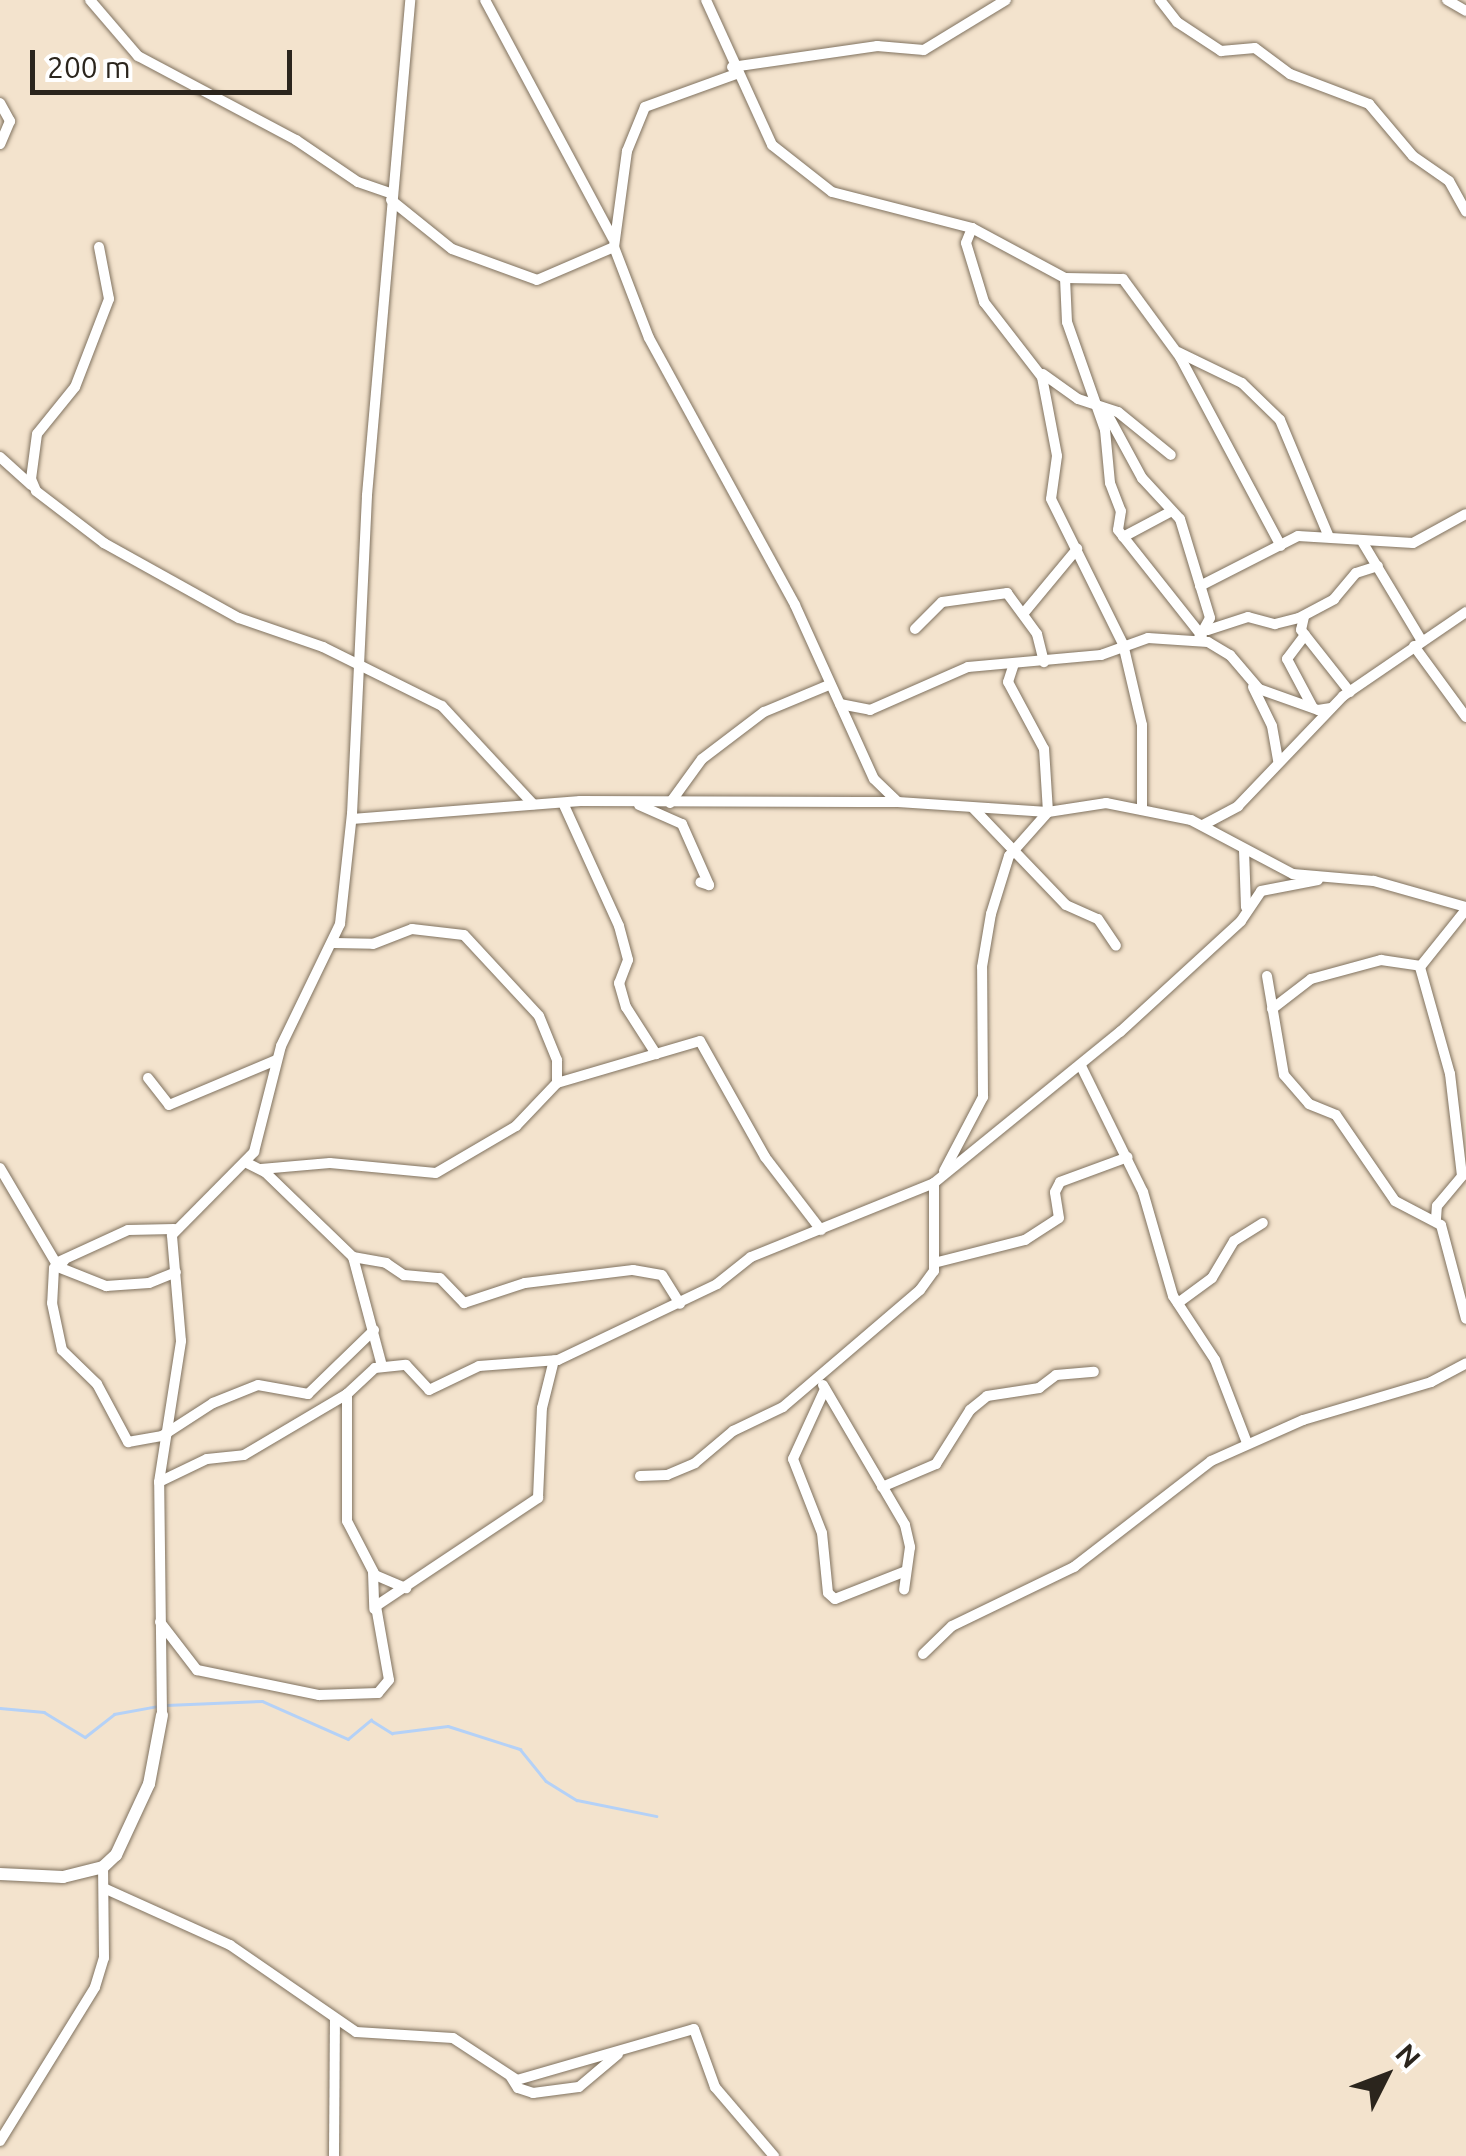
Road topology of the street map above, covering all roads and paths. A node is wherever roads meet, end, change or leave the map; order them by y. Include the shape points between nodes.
1 (90, 0) edge
2 (410, 0) edge
3 (485, 0) edge
4 (706, 0) edge
5 (1006, 0) edge
6 (1160, 0) edge
7 (1447, 0) edge
8 (1466, 11) edge
9 (734, 71) junction
10 (0, 103) edge
11 (0, 144) edge
12 (392, 197) junction
13 (1466, 212) edge
14 (972, 228) junction
15 (614, 243) junction
16 (99, 247) dead end
17 (1065, 278) junction
18 (1177, 352) junction
19 (1040, 372) junction
20 (1101, 406) junction
21 (1171, 455) dead end
22 (0, 458) edge
23 (32, 486) junction
24 (1171, 512) junction
25 (1466, 514) edge
26 (1123, 537) junction
27 (1330, 537) junction
28 (1362, 543) junction
29 (1282, 546) junction
30 (1078, 549) junction
31 (1378, 566) junction
32 (1200, 586) junction
33 (1466, 612) edge
34 (1023, 614) junction
35 (1304, 617) junction
36 (915, 630) dead end
37 (1202, 635) junction
38 (1305, 635) junction
39 (1123, 644) junction
40 (1418, 644) junction
41 (1044, 662) junction
42 (1014, 664) junction
43 (361, 666) junction
44 (1251, 684) junction
45 (829, 685) junction
46 (1350, 692) junction
47 (840, 704) junction
48 (1312, 708) junction
49 (1331, 708) junction
50 (1466, 717) edge
51 (1278, 761) junction
52 (874, 779) junction
53 (563, 802) junction
54 (633, 802) junction
55 (863, 802) junction
56 (898, 802) junction
57 (670, 803) junction
58 (534, 804) junction
59 (973, 808) junction
60 (1142, 810) junction
61 (1048, 812) junction
62 (352, 819) junction
63 (1203, 825) junction
64 (1244, 850) junction
65 (1011, 852) junction
66 (1318, 880) junction
67 (700, 882) dead end
68 (1463, 909) edge
69 (1246, 913) junction
70 (334, 943) junction
71 (1116, 946) dead end
72 (1421, 966) junction
73 (1267, 976) dead end
74 (1272, 1009) junction
75 (656, 1054) junction
76 (277, 1060) junction
77 (1081, 1066) junction
78 (148, 1078) dead end
79 (561, 1081) junction
80 (1128, 1157) junction
81 (1463, 1158) edge
82 (248, 1163) junction
83 (0, 1168) edge
84 (261, 1170) junction
85 (944, 1172) junction
86 (934, 1183) junction
87 (1436, 1219) junction
88 (1263, 1223) dead end
89 (174, 1229) junction
90 (820, 1230) junction
91 (353, 1257) junction
92 (934, 1263) junction
93 (61, 1264) junction
94 (176, 1272) junction
95 (1178, 1303) junction
96 (680, 1304) junction
97 (1466, 1319) edge
98 (374, 1330) junction
99 (554, 1360) junction
100 (1466, 1362) edge
101 (382, 1366) junction
102 (1094, 1372) dead end
103 (822, 1384) junction
104 (346, 1394) junction
105 (162, 1436) junction
106 (1247, 1443) junction
107 (640, 1476) dead end
108 (159, 1482) junction
109 (882, 1487) junction
110 (906, 1571) junction
111 (372, 1572) junction
112 (406, 1588) junction
113 (904, 1590) dead end
114 (374, 1609) junction
115 (160, 1621) junction
116 (923, 1654) dead end
117 (162, 1714) joint
118 (103, 1867) junction
119 (0, 1874) edge
120 (106, 1888) junction
121 (335, 2020) junction
122 (620, 2052) junction
123 (511, 2076) junction
124 (0, 2141) edge
125 (334, 2156) edge
126 (774, 2156) edge

1 - 12 street via 138,56
2 - 12 street
3 - 15 street
4 - 9 street
5 - 9 street via 924,50 877,46
6 - 13 street via 1177,22 1221,50 1254,48 1290,74 1369,104 1401,145 1448,181
7 - 8 street
9 - 14 street via 772,145 832,192
9 - 15 street via 645,107 626,151
10 - 11 street via 10,118
12 - 15 street via 452,249 537,280
12 - 43 street via 362,568
14 - 17 street
14 - 19 street via 966,242 984,302
15 - 45 street via 649,338 795,605
16 - 23 street via 109,299 75,387 37,434
17 - 18 street via 1124,279
17 - 20 street via 1070,333
18 - 27 street via 1242,383 1280,420
18 - 29 street
19 - 20 street via 1062,391
19 - 30 street via 1057,456 1051,500
20 - 21 street
20 - 24 street via 1142,478
20 - 26 street
22 - 23 street
23 - 43 street via 58,512 130,559 240,618
24 - 26 street
24 - 32 street via 1181,522
25 - 28 street via 1413,544
26 - 37 street
27 - 28 street
27 - 29 street via 1298,536
28 - 31 street
29 - 32 street
30 - 34 street
30 - 39 street via 1092,591
31 - 35 street via 1356,573 1334,599
31 - 40 street
32 - 37 street
33 - 40 street
34 - 36 street via 1007,592 970,596 942,602
34 - 41 street via 1038,634
35 - 37 street via 1275,624 1248,618
35 - 38 street
37 - 39 street
37 - 44 street via 1230,654
38 - 46 street
38 - 48 street via 1286,658
39 - 41 street via 1101,655
39 - 60 street via 1142,725
40 - 46 street
40 - 50 street
41 - 42 street
42 - 47 street via 968,667 870,710
42 - 61 street via 1011,690 1044,749
43 - 58 street via 456,716
43 - 62 street
44 - 48 street
44 - 51 street via 1272,726
45 - 47 street
45 - 57 street via 764,712 702,759
46 - 49 street
47 - 52 street
48 - 49 street
49 - 51 street
51 - 63 street via 1238,806
52 - 55 street
52 - 56 street
53 - 54 street
53 - 58 street
53 - 75 street via 619,926 628,960 618,983 626,1007
54 - 57 street
54 - 67 street via 682,824 709,884
55 - 56 street
55 - 57 street
56 - 59 street
58 - 62 street
59 - 61 street
59 - 65 street via 1006,836
60 - 61 street via 1106,803
60 - 63 street
61 - 65 street
62 - 70 street
63 - 64 street
64 - 66 street
64 - 69 street
65 - 71 street via 1074,912 1098,919
65 - 85 street via 984,952 983,1097
66 - 68 street via 1374,881
66 - 69 street via 1264,890
68 - 72 street
69 - 77 street
70 - 76 street
70 - 79 street via 372,944 412,930 464,935 537,1014
72 - 74 street via 1382,960 1311,979
72 - 81 street via 1450,1074
73 - 74 street
74 - 87 street via 1284,1075 1309,1104 1336,1115 1395,1201
75 - 79 street
75 - 90 street via 707,1044 764,1157
76 - 78 street via 169,1105
76 - 82 street
77 - 80 street
77 - 85 street via 1008,1129
79 - 84 street via 516,1126 436,1174 330,1163
80 - 92 street via 1060,1182 1054,1192 1059,1218 1041,1231 1002,1249
80 - 95 street
81 - 87 street via 1462,1176 1436,1206
82 - 84 street
82 - 89 street
83 - 93 street via 52,1260
84 - 91 street
85 - 86 street
86 - 90 street
86 - 92 street
87 - 97 street
88 - 95 street via 1234,1241 1212,1278
89 - 93 street via 128,1230
89 - 94 street
90 - 96 street via 751,1257
91 - 96 street via 386,1263 404,1275 440,1278 464,1303 525,1283 633,1270 662,1275
91 - 98 street
92 - 103 street via 920,1290
93 - 94 street via 106,1286 155,1282
93 - 105 street via 52,1318 64,1354 97,1384 126,1440
94 - 105 street via 182,1341
95 - 106 street via 1214,1360
96 - 99 street
98 - 101 street
98 - 105 street via 308,1394 258,1385
99 - 101 street via 479,1366 429,1390 406,1365
99 - 112 street via 542,1408 535,1502
100 - 106 street via 1390,1397
101 - 104 street
102 - 109 street via 987,1396 970,1410 936,1464
103 - 107 street via 732,1432 695,1463 667,1475
103 - 109 street
103 - 110 street via 793,1459 822,1533 828,1593 835,1599
104 - 108 street via 244,1456 207,1459
104 - 111 street via 347,1521
105 - 108 street
106 - 116 street via 1190,1474 1074,1567 952,1626
108 - 115 street
109 - 110 street via 905,1525
110 - 113 street
111 - 112 street
111 - 114 street
112 - 114 street
114 - 115 street via 389,1680 378,1693 360,1695 319,1695 197,1670
115 - 117 street
117 - 118 street via 150,1784 126,1838
118 - 119 street via 62,1877
118 - 120 street
120 - 121 street via 230,1945
120 - 124 street via 100,1920 104,1958 96,1987
121 - 123 street via 377,2038 453,2038
121 - 125 street
122 - 123 street via 522,2081
122 - 123 street via 579,2087 533,2093 513,2085
122 - 126 street via 697,2030 714,2087

